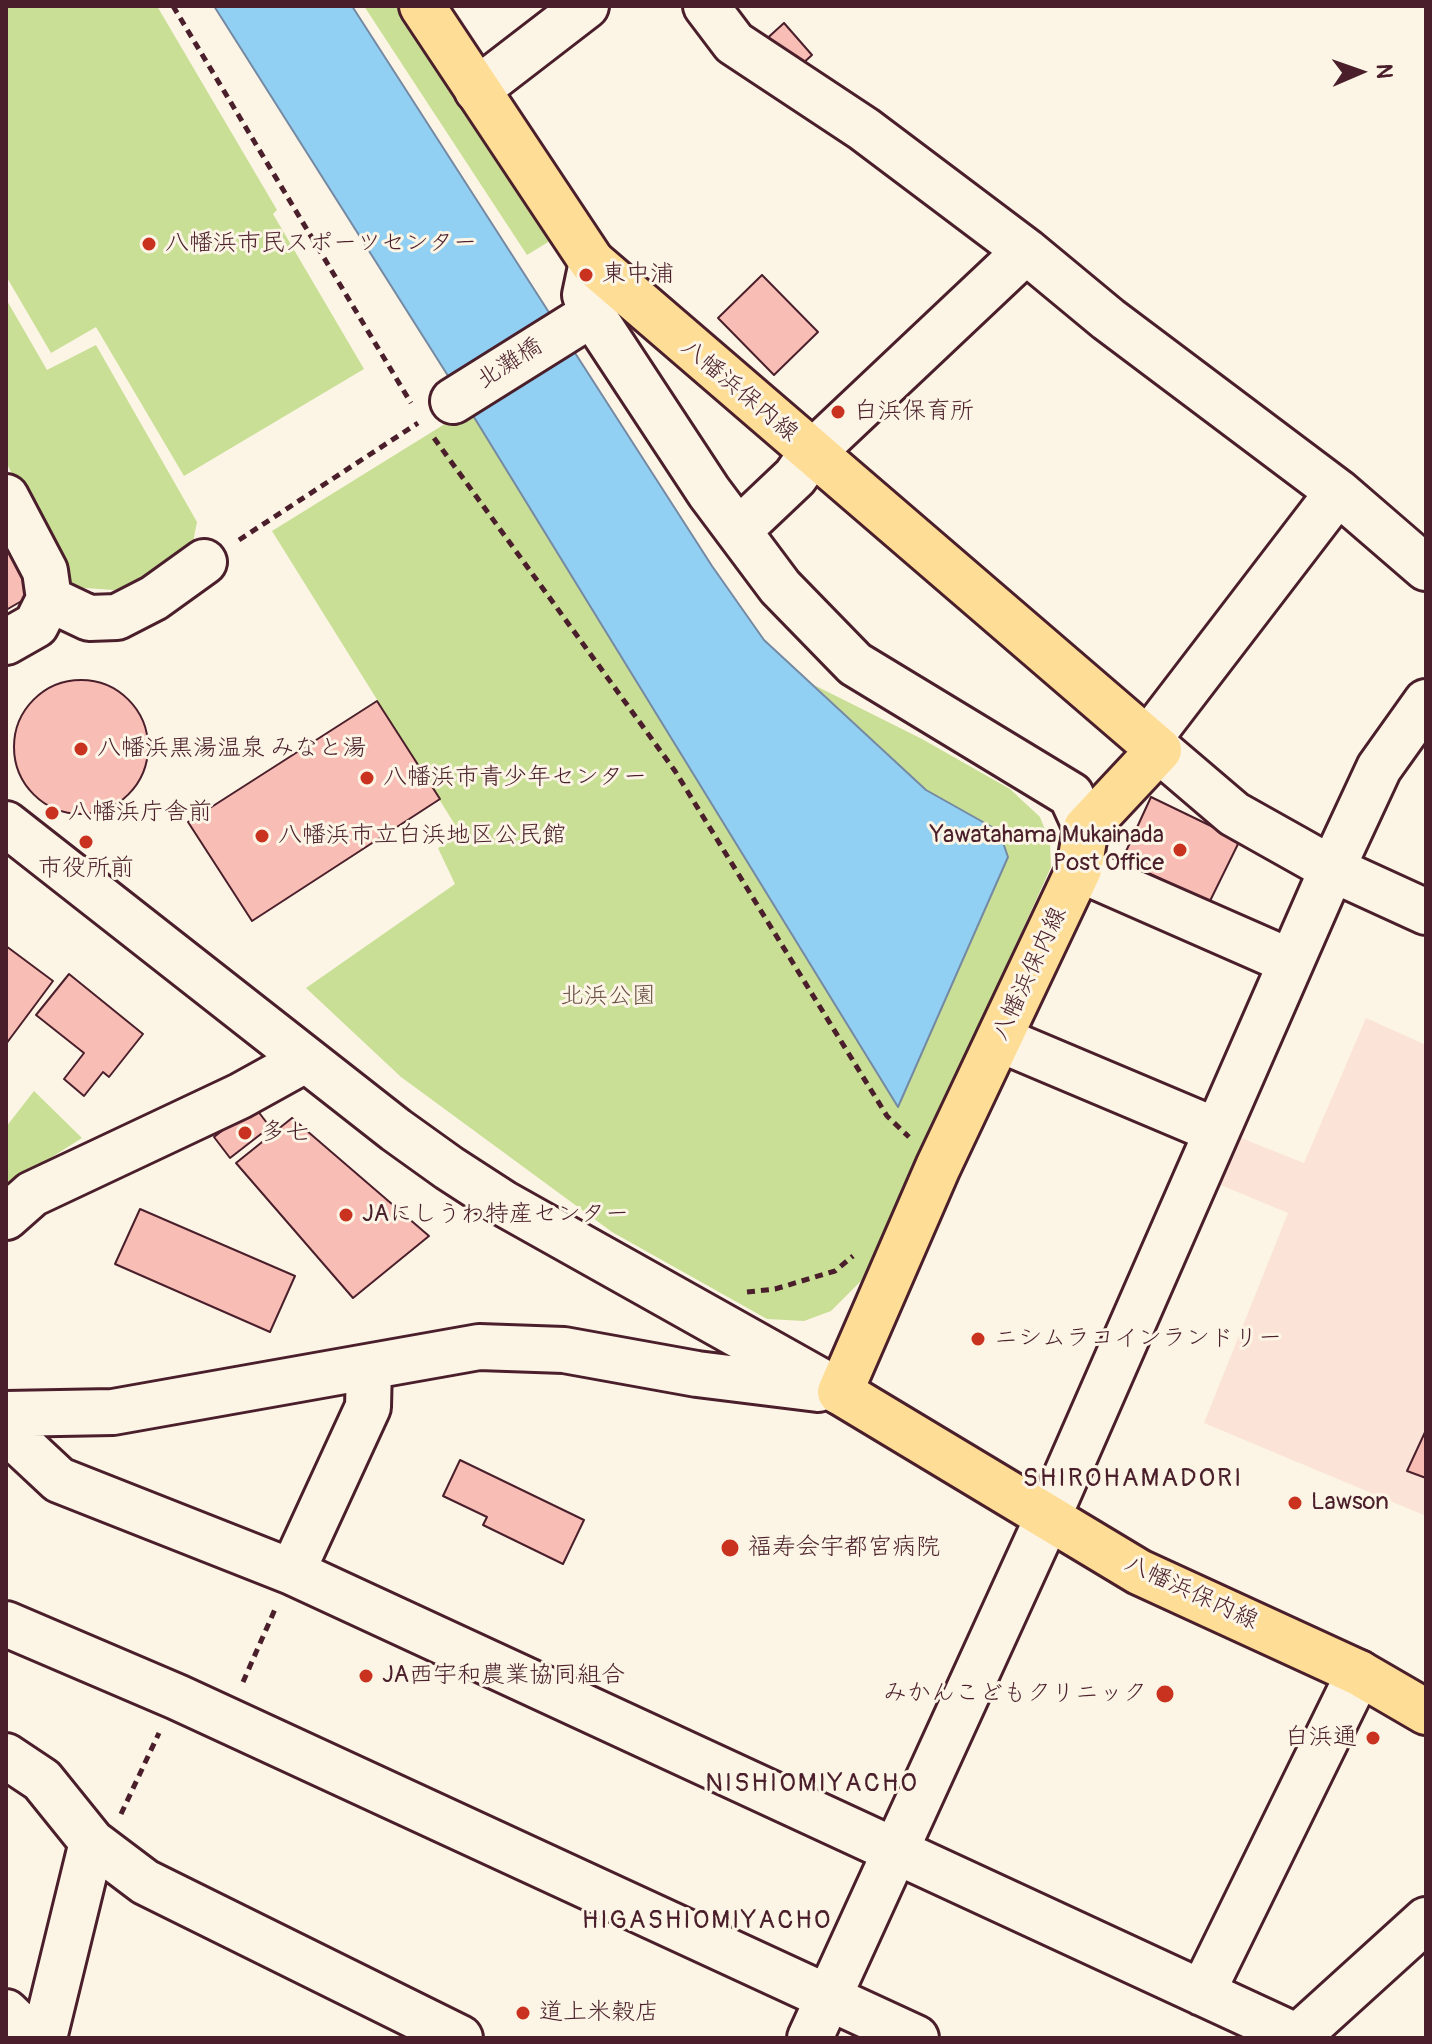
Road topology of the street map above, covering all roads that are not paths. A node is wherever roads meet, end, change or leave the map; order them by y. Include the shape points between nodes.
1 (422, 6) edge
2 (586, 6) edge
3 (706, 6) edge
4 (477, 90) junction
5 (1026, 251) junction
6 (592, 262) junction
7 (579, 320) junction
8 (437, 411) road end
9 (812, 453) junction
10 (1338, 492) junction
11 (6, 497) edge
12 (738, 531) junction
13 (204, 562) road end
14 (1426, 568) edge
15 (49, 599) junction
16 (6, 642) edge
17 (1426, 702) edge
18 (1154, 745) junction
19 (6, 824) edge
20 (1082, 848) junction
21 (1332, 869) junction
22 (1426, 912) edge
23 (1291, 962) junction
24 (999, 1039) junction
25 (305, 1060) junction
26 (1217, 1131) junction
27 (6, 1217) edge
28 (369, 1367) junction
29 (840, 1392) junction
30 (8, 1415) edge
31 (1048, 1517) junction
32 (292, 1572) junction
33 (6, 1624) edge
34 (1359, 1673) junction
35 (1426, 1712) edge
36 (6, 1756) edge
37 (92, 1842) junction
38 (895, 1853) junction
39 (1426, 1920) edge
40 (1202, 1993) junction
41 (827, 1997) junction
42 (6, 2012) edge
43 (33, 2038) edge
44 (44, 2038) edge
45 (460, 2038) edge
46 (810, 2038) edge
47 (916, 2038) edge
48 (1298, 2038) edge

1 - 4 main road, 八幡浜保内線
2 - 4 street
3 - 5 street via 734,43 864,129
4 - 6 main road, 八幡浜保内線
5 - 9 street
5 - 10 street
6 - 7 street
6 - 9 main road, 八幡浜保内線
7 - 8 street, 北灘橋
7 - 12 street
9 - 12 street via 795,477
9 - 18 main road, 八幡浜保内線
10 - 14 street
10 - 18 street
11 - 15 street via 45,571
12 - 20 street via 780,587 855,664 1071,795
13 - 15 street via 117,617 89,618
15 - 16 street via 36,625
17 - 21 street via 1379,768
18 - 20 main road, 八幡浜保内線
18 - 21 street via 1234,814
19 - 25 street
20 - 23 street
20 - 24 main road, 八幡浜保内線
21 - 22 street
21 - 23 street
23 - 26 street
24 - 26 street
24 - 29 main road, 八幡浜保内線
25 - 27 street via 32,1194
25 - 29 street via 503,1203
26 - 31 street
28 - 29 street via 479,1347 564,1350
28 - 30 street via 113,1412
28 - 32 street via 368,1407
29 - 31 main road, 八幡浜保内線
30 - 32 street via 13,1437 59,1480
31 - 34 main road, 八幡浜保内線 via 1139,1572
31 - 38 street
32 - 38 street
33 - 41 street via 177,1697
34 - 35 main road, 八幡浜保内線
34 - 40 street
36 - 37 street via 42,1780
37 - 44 street
37 - 45 street via 145,1882
38 - 40 street
38 - 41 street
39 - 48 street
40 - 48 street
41 - 46 street
41 - 47 street
42 - 43 street

